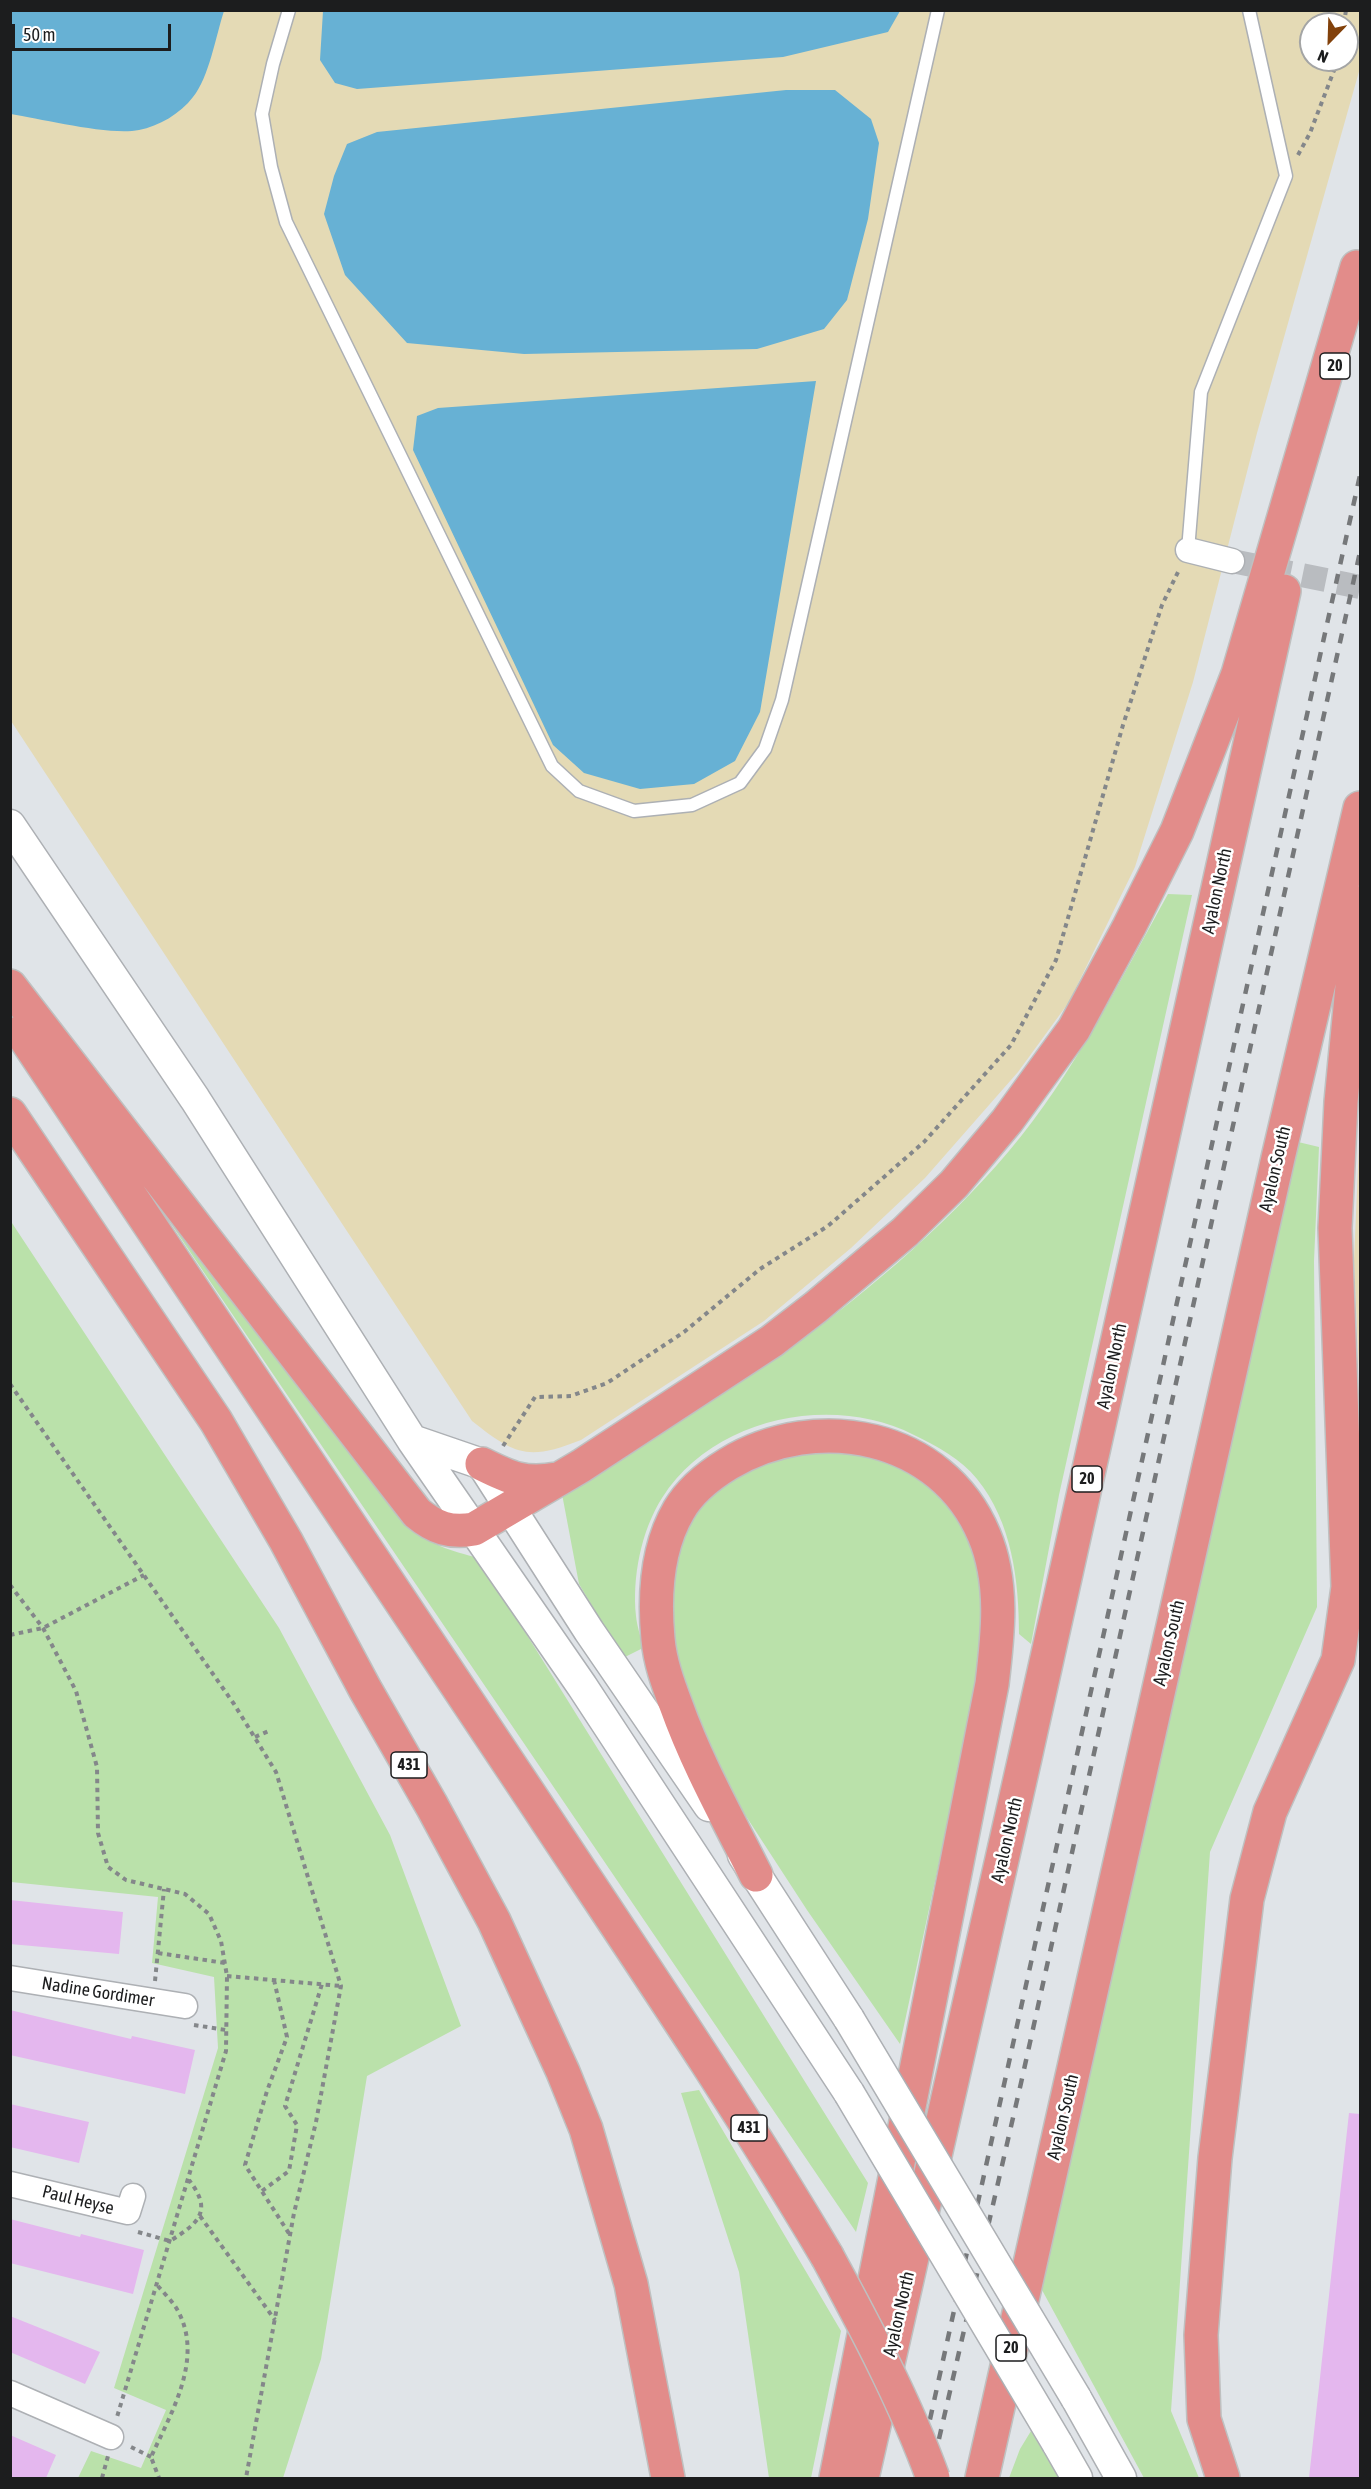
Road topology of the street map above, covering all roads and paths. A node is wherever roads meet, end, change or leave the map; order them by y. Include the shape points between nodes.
1 (289, 10) edge
2 (938, 10) edge
3 (1249, 10) edge
4 (1333, 72) edge
5 (1286, 176) junction
6 (1359, 260) edge
7 (1188, 550) junction
8 (1232, 561) tunnel mouth
9 (1360, 808) edge
10 (10, 825) edge
11 (1360, 903) edge
12 (10, 986) edge
13 (10, 1017) edge
14 (10, 1114) edge
15 (10, 1384) edge
16 (412, 1440) junction
17 (482, 1464) junction
18 (562, 1478) junction
19 (510, 1508) junction
20 (474, 1529) junction
21 (144, 1575) junction
22 (10, 1585) edge
23 (43, 1629) junction
24 (10, 1635) edge
25 (271, 1730) dead end
26 (255, 1737) junction
27 (756, 1875) junction
28 (164, 1889) dead end
29 (158, 1953) junction
30 (225, 1963) dead end
31 (227, 1976) dead end
32 (10, 1978) edge
33 (274, 1980) junction
34 (322, 1984) junction
35 (341, 1986) junction
36 (153, 2000) junction
37 (185, 2006) dead end
38 (188, 2180) dead end
39 (10, 2184) edge
40 (262, 2191) junction
41 (133, 2196) dead end
42 (200, 2216) junction
43 (290, 2236) junction
44 (170, 2241) dead end
45 (157, 2285) dead end
46 (276, 2321) junction
47 (10, 2393) edge
48 (111, 2437) dead end
49 (159, 2478) edge
50 (246, 2478) edge
51 (668, 2478) edge
52 (836, 2478) edge
53 (862, 2478) edge
54 (933, 2478) edge
55 (982, 2478) edge
56 (1077, 2478) edge
57 (1121, 2478) edge
58 (1223, 2478) edge

1 - 2 lane via 262,114 286,222 552,766 579,791 634,811 692,804 740,783 765,749 782,700
3 - 5 lane
4 - 5 path via 1310,133
5 - 7 lane via 1201,392
6 - 18 highway via 1221,723 1177,831 1074,1029 954,1184 905,1232 772,1341
6 - 53 highway, Ayalon North / 20
7 - 8 street
7 - 17 path via 1158,616 1056,960 1011,1045 924,1142 828,1226 760,1269 684,1332 608,1383 571,1396 535,1397 507,1443
9 - 55 highway, Ayalon South / 20 via 1275,1169
10 - 16 street via 195,1100
11 - 58 highway via 1339,1133 1335,1228 1348,1587 1338,1660 1270,1812 1247,1899 1215,2158 1201,2335 1204,2419
12 - 20 highway via 417,1513 442,1529
13 - 54 highway, 431, bridge via 430,1642 742,2116 872,2339 916,2431
14 - 51 highway, 431 via 216,1421 494,1921 586,2129 631,2284
15 - 21 path
16 - 17 street
16 - 20 street
17 - 18 highway via 510,1478 536,1483
17 - 19 street
18 - 19 highway
19 - 20 highway
19 - 27 street via 589,1632
20 - 56 street, bridge via 849,2093
21 - 23 path
21 - 26 path
22 - 23 path
23 - 24 path
25 - 26 path
26 - 35 path via 276,1772
27 - 52 highway via 690,1744 663,1667 656,1606 661,1553 688,1498 715,1472 758,1448 803,1436 842,1436 882,1443 924,1463 961,1492 991,1553 998,1605 992,1684
27 - 57 street, bridge via 849,2019
28 - 29 path
29 - 30 path
29 - 36 path
31 - 33 path
32 - 36 street, Nadine Gordimer
33 - 34 path
33 - 40 path via 287,2037 245,2165
34 - 35 path
34 - 40 path via 285,2106 297,2124 290,2171
35 - 43 path
36 - 37 street, Nadine Gordimer
38 - 42 path via 202,2201
39 - 41 street, Paul Heyse via 128,2212
40 - 43 path
42 - 44 path
42 - 46 path
43 - 46 path
45 - 49 path via 178,2310 188,2336 184,2385 151,2457
46 - 50 path
47 - 48 street

